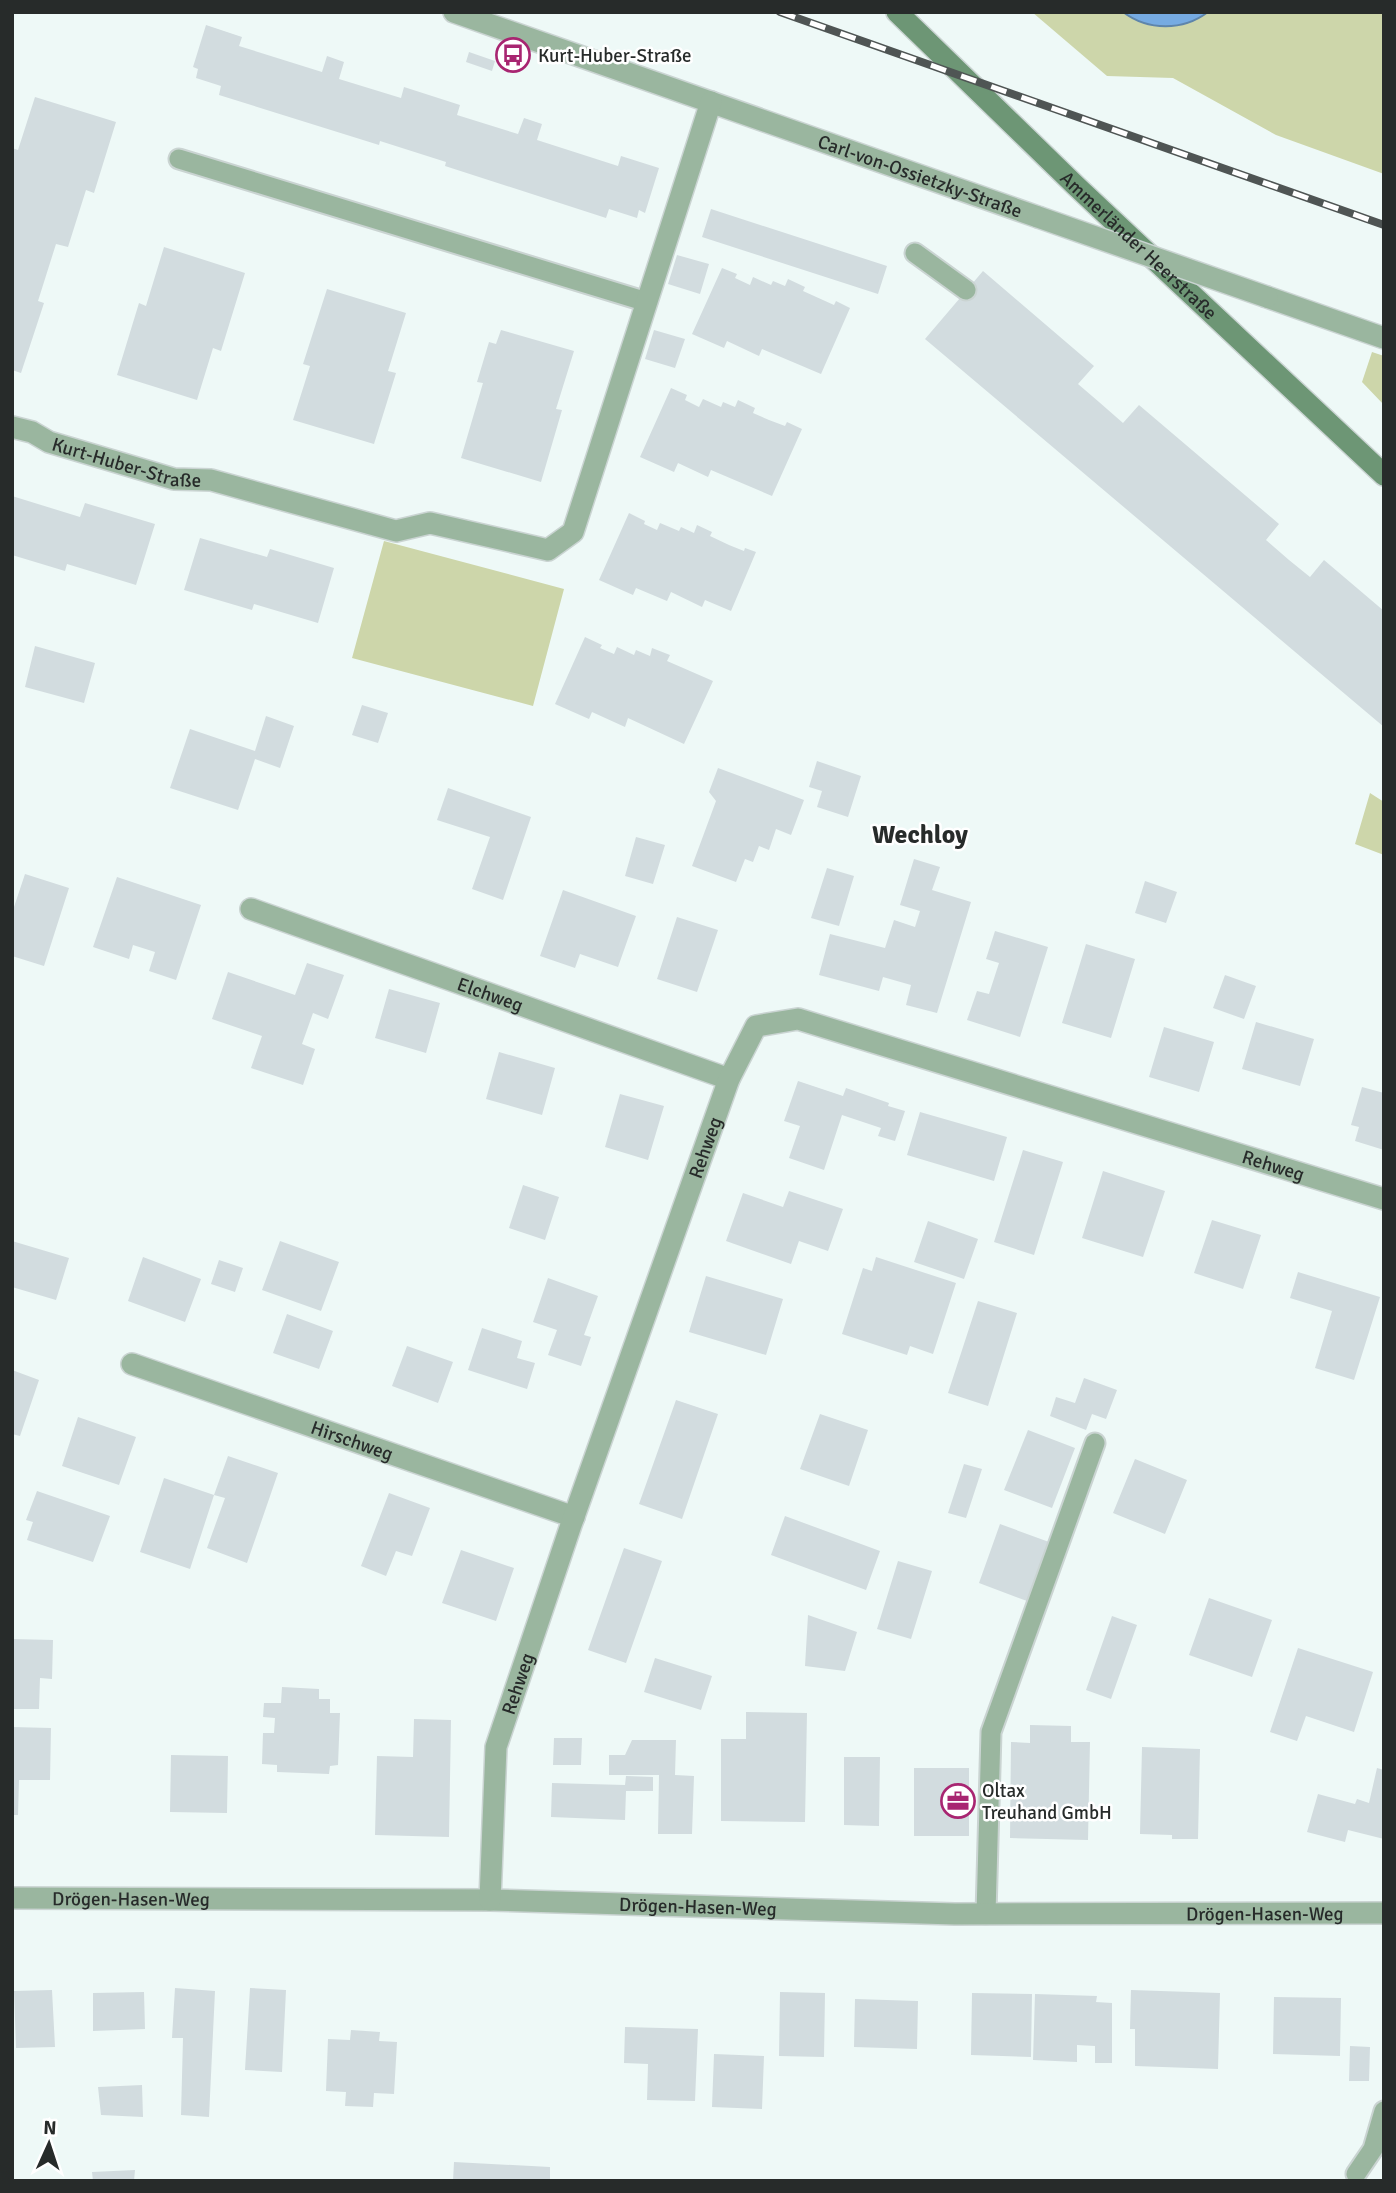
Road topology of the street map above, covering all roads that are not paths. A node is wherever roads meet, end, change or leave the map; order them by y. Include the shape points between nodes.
1 (454, 12) edge
2 (897, 12) edge
3 (711, 102) junction
4 (179, 159) dead end
5 (915, 253) dead end
6 (967, 290) dead end
7 (647, 302) junction
8 (1384, 338) edge
9 (12, 428) edge
10 (1384, 475) edge
11 (251, 909) dead end
12 (729, 1079) junction
13 (1384, 1199) edge
14 (132, 1364) dead end
15 (1095, 1443) dead end
16 (574, 1517) junction
17 (12, 1898) edge
18 (490, 1900) junction
19 (1384, 1913) edge
20 (986, 1914) junction
21 (1384, 2111) edge
22 (1356, 2174) dead end

1 - 3 street, Carl-von-Ossietzky-Straße
2 - 10 street, Ammerländer Heerstraße
3 - 7 street, Kurt-Huber-Straße
3 - 8 street, Carl-von-Ossietzky-Straße, bridge
4 - 7 lane
5 - 6 lane
7 - 9 street, Kurt-Huber-Straße via 573,532 548,550 430,523 396,531 211,480 174,479
11 - 12 street, Elchweg
12 - 13 street, Rehweg via 756,1026 798,1019
12 - 16 street, Rehweg
14 - 16 street, Hirschweg
15 - 20 lane via 992,1732
16 - 18 street, Rehweg via 496,1747
17 - 18 street, Drögen-Hasen-Weg
18 - 20 street, Drögen-Hasen-Weg
19 - 20 street, Drögen-Hasen-Weg
21 - 22 lane via 1373,2149

